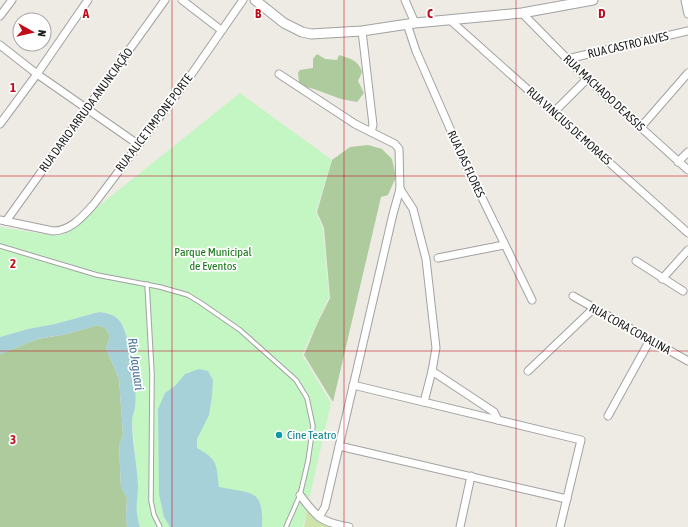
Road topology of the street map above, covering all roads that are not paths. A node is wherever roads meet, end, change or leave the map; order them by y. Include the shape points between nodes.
1 (12, 0) edge
2 (165, 0) edge
3 (182, 0) edge
4 (243, 0) edge
5 (255, 0) edge
6 (405, 0) edge
7 (593, 0) edge
8 (685, 0) edge
9 (87, 1) edge
10 (522, 13) junction
11 (688, 14) edge
12 (0, 16) edge
13 (450, 20) junction
14 (411, 24) junction
15 (221, 30) junction
16 (362, 31) junction
17 (688, 31) edge
18 (0, 45) edge
19 (567, 59) junction
20 (37, 74) junction
21 (279, 74) dead end
22 (688, 74) edge
23 (587, 79) junction
24 (87, 109) junction
25 (554, 112) junction
26 (0, 124) edge
27 (641, 127) junction
28 (372, 132) junction
29 (139, 145) junction
30 (688, 152) edge
31 (678, 162) junction
32 (688, 170) edge
33 (400, 189) junction
34 (3, 220) edge
35 (688, 233) edge
36 (504, 245) junction
37 (0, 246) edge
38 (688, 250) edge
39 (438, 258) dead end
40 (636, 261) dead end
41 (662, 279) junction
42 (147, 284) junction
43 (683, 291) dead end
44 (573, 296) dead end
45 (532, 300) dead end
46 (593, 309) junction
47 (650, 340) junction
48 (688, 361) edge
49 (432, 370) junction
50 (528, 371) dead end
51 (353, 385) junction
52 (424, 402) junction
53 (608, 416) dead end
54 (498, 420) junction
55 (339, 446) junction
56 (471, 476) junction
57 (300, 495) junction
58 (567, 499) junction
59 (319, 517) junction
60 (160, 527) edge
61 (286, 527) edge
62 (349, 527) edge
63 (460, 527) edge
64 (560, 527) edge

1 - 12 street
2 - 24 street, RUA DARIO ARRUDA ANUNCIAÇÃO
3 - 15 street
4 - 15 street, RUA ALICE TIMPONE PORTE
5 - 16 street via 284,24 302,32 323,34
6 - 14 street, RUA DAS FLORES
7 - 10 street
8 - 11 street
9 - 20 street
10 - 13 street
10 - 19 street, RUA MACHADO DE ASSIS
13 - 14 street
13 - 25 street, RUA VINCIUS DE MORAES
14 - 16 street
14 - 36 street, RUA DAS FLORES via 416,51
15 - 29 street, RUA ALICE TIMPONE PORTE
16 - 28 street
17 - 19 street, RUA CASTRO ALVES
18 - 20 street
19 - 23 street, RUA MACHADO DE ASSIS
20 - 24 street
20 - 26 street
21 - 28 street via 355,124
22 - 27 street
23 - 25 street
23 - 27 street, RUA MACHADO DE ASSIS
24 - 29 street
24 - 34 street, RUA DARIO ARRUDA ANUNCIAÇÃO
25 - 35 street, RUA VINCIUS DE MORAES
27 - 31 street, RUA MACHADO DE ASSIS
28 - 33 street via 395,144 399,150
29 - 34 street, RUA ALICE TIMPONE PORTE via 94,204 68,228 53,231
30 - 31 street
31 - 32 street, RUA MACHADO DE ASSIS
33 - 49 street via 413,209 426,259 436,348
33 - 51 street
36 - 39 street
36 - 45 street, RUA DAS FLORES
37 - 42 lane via 97,275
38 - 41 street
40 - 41 street
41 - 43 street
42 - 57 lane via 188,295 201,303 240,330 296,380 307,398 313,426
42 - 60 lane via 152,374 151,502
44 - 46 street, RUA CORA CORALINA
46 - 47 street, RUA CORA CORALINA
46 - 50 street
47 - 48 street, RUA CORA CORALINA
47 - 53 street
49 - 52 street
49 - 54 street via 494,412
51 - 52 street
51 - 55 street
52 - 54 street
54 - 58 street via 581,440
55 - 56 street
55 - 59 street via 325,507
56 - 58 street
56 - 63 street
57 - 59 street
57 - 61 lane
58 - 64 street
59 - 62 street

